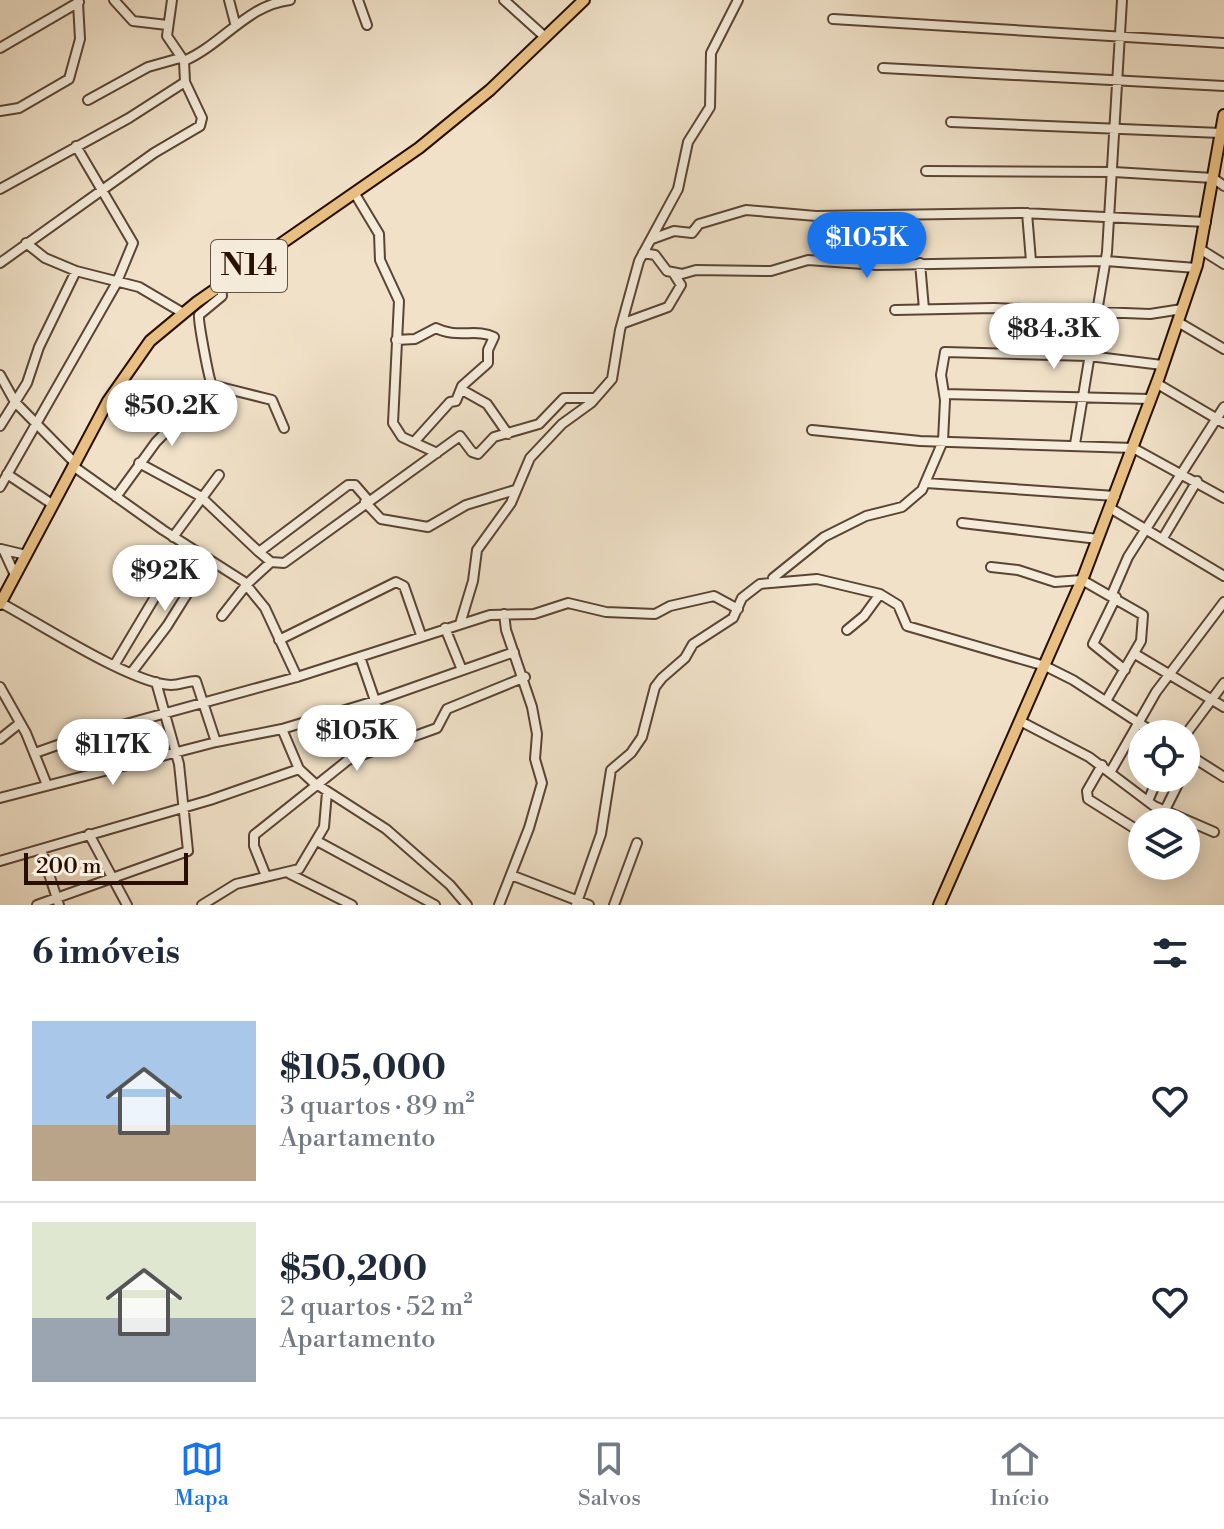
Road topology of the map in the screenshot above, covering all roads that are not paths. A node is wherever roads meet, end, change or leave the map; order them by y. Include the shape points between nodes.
1 (114, 0) edge
2 (172, 0) edge
3 (229, 0) edge
4 (290, 0) edge
5 (358, 0) edge
6 (504, 0) edge
7 (584, 0) edge
8 (738, 0) edge
9 (1122, 0) edge
10 (79, 2) edge
11 (833, 19) dead end
12 (235, 23) junction
13 (167, 25) junction
14 (367, 25) dead end
15 (1120, 34) junction
16 (545, 37) junction
17 (1224, 43) edge
18 (0, 48) edge
19 (182, 60) junction
20 (883, 68) dead end
21 (185, 82) junction
22 (1118, 82) junction
23 (1224, 86) edge
24 (88, 100) dead end
25 (0, 111) edge
26 (951, 122) dead end
27 (1223, 123) edge
28 (1115, 128) junction
29 (76, 146) junction
30 (926, 171) dead end
31 (1114, 172) junction
32 (1213, 178) junction
33 (1224, 186) edge
34 (0, 189) edge
35 (101, 192) junction
36 (355, 194) junction
37 (1027, 213) junction
38 (1110, 216) junction
39 (1206, 222) junction
40 (652, 239) junction
41 (26, 243) junction
42 (1200, 249) junction
43 (643, 253) junction
44 (1031, 261) junction
45 (1106, 261) junction
46 (0, 263) edge
47 (920, 263) junction
48 (1224, 264) edge
49 (1196, 268) junction
50 (76, 271) junction
51 (674, 274) junction
52 (117, 280) junction
53 (221, 285) junction
54 (924, 309) junction
55 (1182, 309) junction
56 (895, 310) dead end
57 (1097, 312) junction
58 (183, 313) junction
59 (1178, 322) junction
60 (624, 323) junction
61 (396, 340) junction
62 (1224, 349) edge
63 (1089, 356) junction
64 (1162, 365) junction
65 (0, 375) edge
66 (1156, 383) junction
67 (212, 385) junction
68 (460, 393) junction
69 (944, 394) junction
70 (595, 398) junction
71 (1083, 399) junction
72 (1150, 399) junction
73 (15, 402) junction
74 (1224, 407) edge
75 (1220, 421) edge
76 (35, 422) junction
77 (0, 426) edge
78 (284, 428) dead end
79 (812, 430) dead end
80 (508, 434) junction
81 (943, 441) junction
82 (414, 442) junction
83 (1075, 444) junction
84 (1133, 448) junction
85 (437, 453) junction
86 (139, 463) junction
87 (74, 464) junction
88 (1182, 473) junction
89 (7, 474) junction
90 (219, 475) dead end
91 (1197, 481) junction
92 (926, 483) junction
93 (0, 487) edge
94 (515, 490) junction
95 (200, 496) junction
96 (1115, 496) junction
97 (116, 497) junction
98 (1224, 498) edge
99 (366, 501) junction
100 (52, 504) junction
101 (1110, 508) junction
102 (962, 523) dead end
103 (1147, 529) junction
104 (173, 537) junction
105 (1163, 538) junction
106 (1098, 539) junction
107 (186, 545) junction
108 (2, 550) edge
109 (259, 552) junction
110 (26, 555) junction
111 (209, 559) junction
112 (271, 562) junction
113 (991, 567) dead end
114 (15, 575) junction
115 (1224, 576) edge
116 (1082, 580) junction
117 (768, 581) junction
118 (247, 584) junction
119 (880, 594) junction
120 (1114, 596) junction
121 (1224, 602) edge
122 (0, 603) edge
123 (738, 609) junction
124 (504, 614) junction
125 (222, 616) dead end
126 (460, 624) junction
127 (445, 628) junction
128 (847, 630) dead end
129 (421, 635) junction
130 (279, 640) junction
131 (514, 652) junction
132 (1135, 654) junction
133 (360, 657) junction
134 (115, 664) junction
135 (1045, 666) junction
136 (462, 670) junction
137 (1125, 670) junction
138 (132, 672) junction
139 (1169, 674) junction
140 (297, 677) junction
141 (525, 677) junction
142 (156, 682) junction
143 (1224, 683) edge
144 (0, 687) edge
145 (1214, 700) junction
146 (375, 701) junction
147 (1106, 701) junction
148 (205, 704) junction
149 (1224, 707) edge
150 (165, 713) junction
151 (1135, 720) edge
152 (1142, 720) edge
153 (1198, 720) edge
154 (1020, 721) junction
155 (20, 723) junction
156 (282, 729) junction
157 (0, 739) edge
158 (216, 742) junction
159 (1128, 743) edge
160 (390, 744) junction
161 (35, 753) junction
162 (176, 753) junction
163 (1200, 762) edge
164 (1102, 765) junction
165 (299, 769) junction
166 (1111, 771) junction
167 (1224, 777) edge
168 (316, 784) junction
169 (47, 785) junction
170 (327, 792) junction
171 (1152, 792) edge
172 (0, 798) edge
173 (1148, 801) junction
174 (182, 808) junction
175 (1160, 808) edge
176 (1128, 824) edge
177 (1200, 826) edge
178 (1214, 832) dead end
179 (89, 834) junction
180 (317, 841) junction
181 (637, 843) dead end
182 (41, 849) junction
183 (0, 861) edge
184 (290, 874) junction
185 (511, 875) junction
186 (110, 876) junction
187 (266, 876) junction
188 (57, 901) edge
189 (577, 902) edge
190 (37, 905) edge
191 (127, 905) edge
192 (202, 905) edge
193 (352, 905) edge
194 (435, 905) edge
195 (467, 905) edge
196 (499, 905) edge
197 (589, 905) edge
198 (614, 905) edge
199 (939, 905) edge

1 - 13 street via 133,21
2 - 13 street
3 - 12 street
4 - 12 street via 265,6
5 - 14 street
6 - 16 street
7 - 16 main road, N14
8 - 40 street via 711,53 710,107 688,142 678,189
9 - 15 street
10 - 18 street
10 - 25 street via 80,39 69,79 19,108
11 - 15 street
12 - 19 street via 224,38
13 - 19 street via 167,36
15 - 17 street
15 - 22 street
16 - 36 main road, N14 via 455,119
19 - 21 street
19 - 24 street via 148,67
20 - 22 street
21 - 29 street
21 - 35 street via 202,118 200,126
22 - 23 street
22 - 28 street
26 - 28 street
27 - 28 street
27 - 32 main road
28 - 31 street
29 - 34 street
29 - 35 street
30 - 31 street
31 - 32 street
31 - 38 street
32 - 33 street
32 - 39 main road
35 - 41 street
35 - 52 street via 133,243
36 - 53 main road, N14
36 - 61 street via 379,234 380,260 399,301
37 - 38 street
37 - 40 street via 816,216 746,210 699,224 692,233 674,231
37 - 44 street
38 - 39 street
38 - 45 street
39 - 42 main road
40 - 43 street
41 - 46 street
41 - 50 street
42 - 48 street
42 - 49 main road
43 - 51 street via 655,255
43 - 60 street
44 - 45 street
44 - 47 street
45 - 49 street
45 - 57 street
47 - 51 street via 808,260 771,271
47 - 54 street
49 - 55 main road
50 - 52 street
50 - 73 street
51 - 60 street via 681,285 668,307
52 - 58 street
52 - 76 street
53 - 58 main road, N14
53 - 67 street via 222,296 199,315 197,327
54 - 56 street
54 - 57 street
55 - 57 street
55 - 59 main road
57 - 63 street
58 - 87 main road, N14 via 150,341 122,377
59 - 62 street
59 - 64 main road
60 - 70 street via 612,379
61 - 68 street via 415,339 436,328 459,336 494,337 488,363
61 - 82 street via 393,423 402,437
63 - 64 street
63 - 69 street via 945,352
63 - 71 street
64 - 66 main road
65 - 73 street
66 - 72 main road
66 - 75 street
67 - 78 street via 272,400
67 - 86 street
68 - 80 street via 487,404
68 - 82 street
69 - 71 street
69 - 81 street
70 - 80 street via 564,398 539,424
70 - 94 street via 530,458
71 - 72 street
71 - 83 street
72 - 84 main road
73 - 76 street
73 - 77 street
74 - 75 street
75 - 88 street
76 - 87 street
76 - 89 street
79 - 81 street
80 - 85 street via 494,437 478,454 460,436
81 - 83 street
81 - 92 street
82 - 85 street
83 - 84 street
84 - 88 street
84 - 96 main road
85 - 99 street
86 - 95 street
86 - 97 street
87 - 97 street
87 - 100 main road, N14
88 - 91 street
88 - 103 street
89 - 93 street
89 - 100 street
90 - 95 street
91 - 98 street
91 - 105 street
92 - 96 street
92 - 117 street via 910,503 866,516 824,537
94 - 99 street via 466,505 428,527 381,519
94 - 126 street via 504,516 477,550
95 - 104 street
95 - 109 street
96 - 101 main road
97 - 104 street
99 - 109 street via 355,485 348,485
99 - 112 street via 289,561
100 - 110 main road, N14
101 - 103 street
101 - 106 main road
102 - 106 street
103 - 105 street
103 - 120 street via 1128,557
104 - 107 street
105 - 115 street
106 - 116 main road
107 - 111 street
107 - 134 street
108 - 110 street
108 - 114 street
109 - 112 street
110 - 114 main road, N14
111 - 118 street
111 - 138 street
112 - 118 street
113 - 116 street via 1055,582
114 - 122 main road, N14
116 - 120 street
116 - 135 main road
117 - 119 street via 817,579
117 - 123 street via 750,590
118 - 125 street
118 - 130 street
119 - 128 street
119 - 135 street via 898,605 907,626
120 - 132 street via 1143,615 1145,631
120 - 137 street via 1093,644
121 - 139 street
122 - 134 street
123 - 124 street via 714,596 655,614 606,612 568,603 534,614
123 - 189 street via 733,618 693,644 655,687 642,737 611,770 601,834
124 - 126 street
124 - 131 street
126 - 127 street
127 - 129 street
127 - 136 street
129 - 130 street via 404,586 396,582
129 - 133 street
130 - 140 street
131 - 136 street
131 - 141 street
132 - 137 street
132 - 139 street
133 - 140 street
133 - 146 street
134 - 138 street
135 - 147 street
135 - 154 main road
136 - 146 street
137 - 147 street
138 - 142 street
139 - 145 street
139 - 152 street
140 - 148 street
141 - 160 street via 447,709 437,728
141 - 185 street via 542,783
142 - 148 street via 196,681
142 - 150 street
143 - 145 street
144 - 155 street
145 - 149 street
145 - 153 street
146 - 156 street
146 - 160 street
147 - 151 street
148 - 150 street
148 - 158 street
150 - 161 street
150 - 162 street
154 - 164 street
154 - 199 main road
155 - 157 street
155 - 161 street
156 - 158 street
156 - 165 street
158 - 162 street
159 - 166 street
160 - 168 street via 348,760
161 - 169 street
162 - 169 street
162 - 174 street
163 - 167 street
164 - 166 street
164 - 176 street via 1088,799
165 - 168 street
165 - 174 street
166 - 173 street
168 - 170 street
168 - 187 street via 254,835
169 - 172 street
170 - 180 street via 324,827
170 - 195 street via 386,829
171 - 173 street
173 - 175 street
174 - 179 street
174 - 186 street via 188,851
177 - 178 street
179 - 182 street
179 - 186 street
180 - 184 street
180 - 194 street
181 - 198 street
182 - 183 street
182 - 188 street
184 - 187 street
184 - 193 street
185 - 189 street
185 - 196 street
186 - 188 street
186 - 191 street
187 - 192 street via 226,889
188 - 190 street
189 - 197 street

